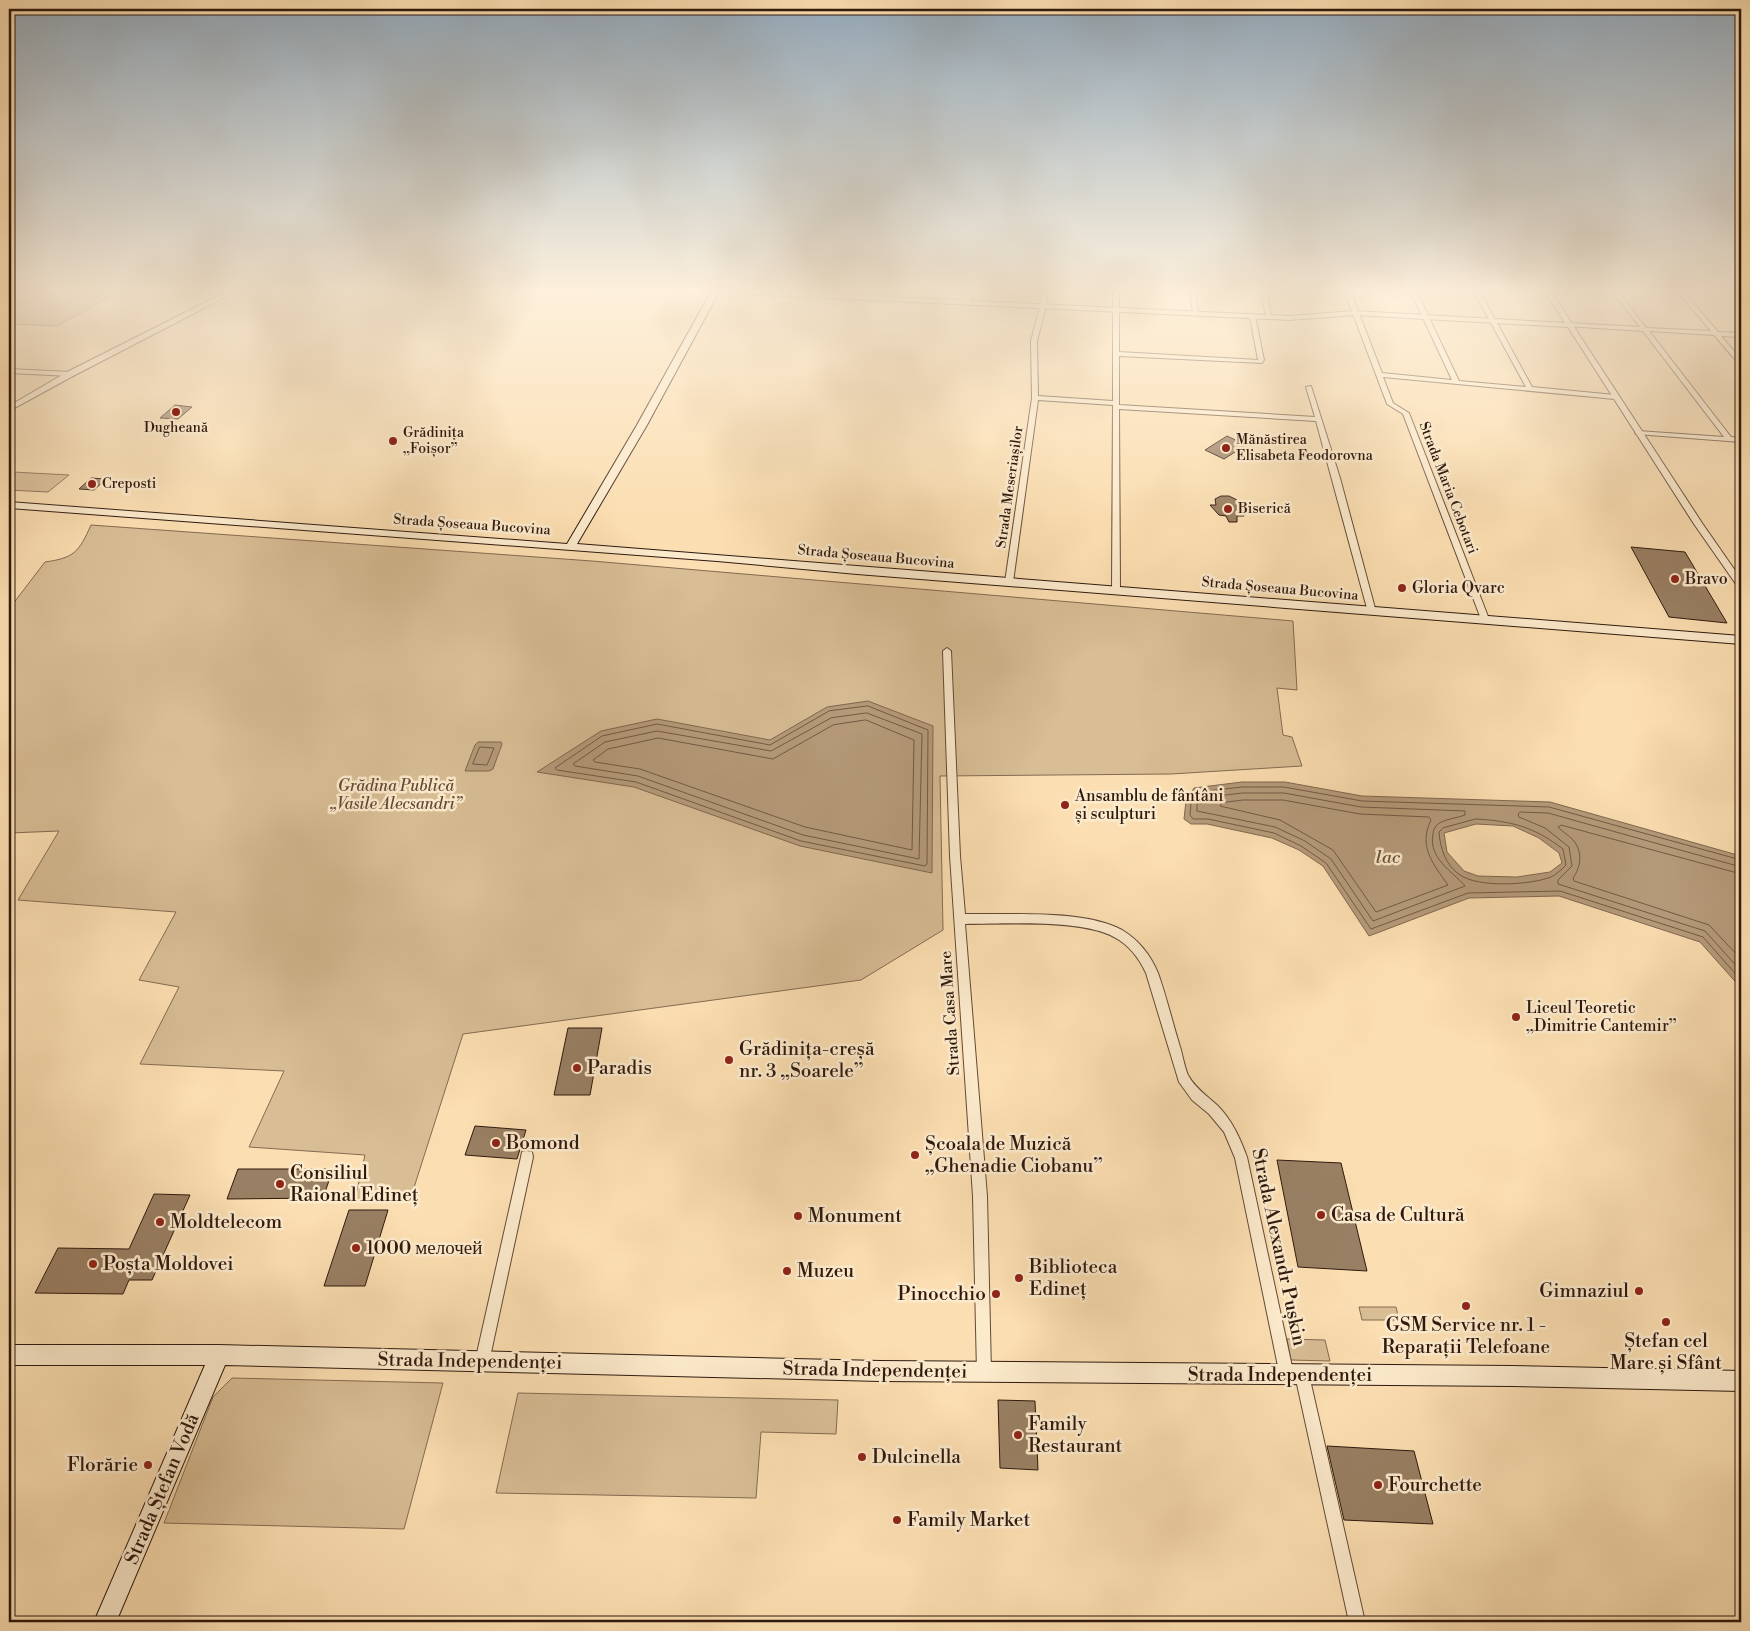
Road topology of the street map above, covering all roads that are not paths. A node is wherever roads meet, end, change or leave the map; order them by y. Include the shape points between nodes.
1 (86, 366) edge
2 (674, 366) edge
3 (1034, 366) edge
4 (1117, 366) edge
5 (1375, 366) edge
6 (1448, 366) edge
7 (1518, 366) edge
8 (1595, 366) edge
9 (1673, 366) edge
10 (9, 371) edge
11 (70, 374) junction
12 (1378, 375) junction
13 (1456, 382) junction
14 (1308, 387) dead end
15 (1530, 389) junction
16 (1615, 397) junction
17 (1035, 398) junction
18 (1116, 405) junction
19 (9, 408) edge
20 (1318, 419) junction
21 (1638, 433) junction
22 (1729, 439) junction
23 (1741, 440) edge
24 (9, 505) edge
25 (570, 548) junction
26 (1009, 582) junction
27 (1741, 585) edge
28 (1116, 591) junction
29 (1372, 612) junction
30 (1485, 619) junction
31 (1741, 640) edge
32 (947, 651) dead end
33 (960, 919) junction
34 (527, 1157) dead end
35 (9, 1355) edge
36 (218, 1355) junction
37 (482, 1362) junction
38 (984, 1372) junction
39 (1295, 1376) junction
40 (1741, 1381) edge
41 (105, 1622) edge
42 (1357, 1622) edge

1 - 11 street
2 - 25 main road
3 - 17 street, Strada Meseriașilor
4 - 18 street
5 - 12 street, Strada Maria Cebotari
6 - 13 street
7 - 15 street
8 - 16 street
9 - 22 street
10 - 11 street
11 - 19 street
12 - 13 street
12 - 30 street, Strada Maria Cebotari via 1390,404 1406,413
13 - 15 street
14 - 20 street
15 - 16 street
16 - 21 street
17 - 18 street
17 - 26 street, Strada Meseriașilor
18 - 20 street
18 - 28 street
20 - 29 street
21 - 22 street
21 - 27 street
22 - 23 street
24 - 25 main road, Strada Șoseaua Bucovina
25 - 26 main road, Strada Șoseaua Bucovina
26 - 28 main road, Strada Șoseaua Bucovina
28 - 29 main road, Strada Șoseaua Bucovina
29 - 30 main road, Strada Șoseaua Bucovina
30 - 31 main road, Strada Șoseaua Bucovina
32 - 33 street, Strada Casa Mare
33 - 38 street, Strada Casa Mare via 980,1196
33 - 39 street, Strada Alexandr Pușkin via 1047,921 1102,927 1133,944 1145,957 1183,1078 1228,1128 1235,1141
34 - 37 street
35 - 36 main road, Strada Independenței
36 - 37 main road, Strada Independenței
36 - 41 main road, Strada Ștefan Vodă
37 - 38 main road, Strada Independenței
38 - 39 main road, Strada Independenței
39 - 40 main road, Strada Independenței via 1549,1376
39 - 42 street, Strada Alexandr Pușkin

